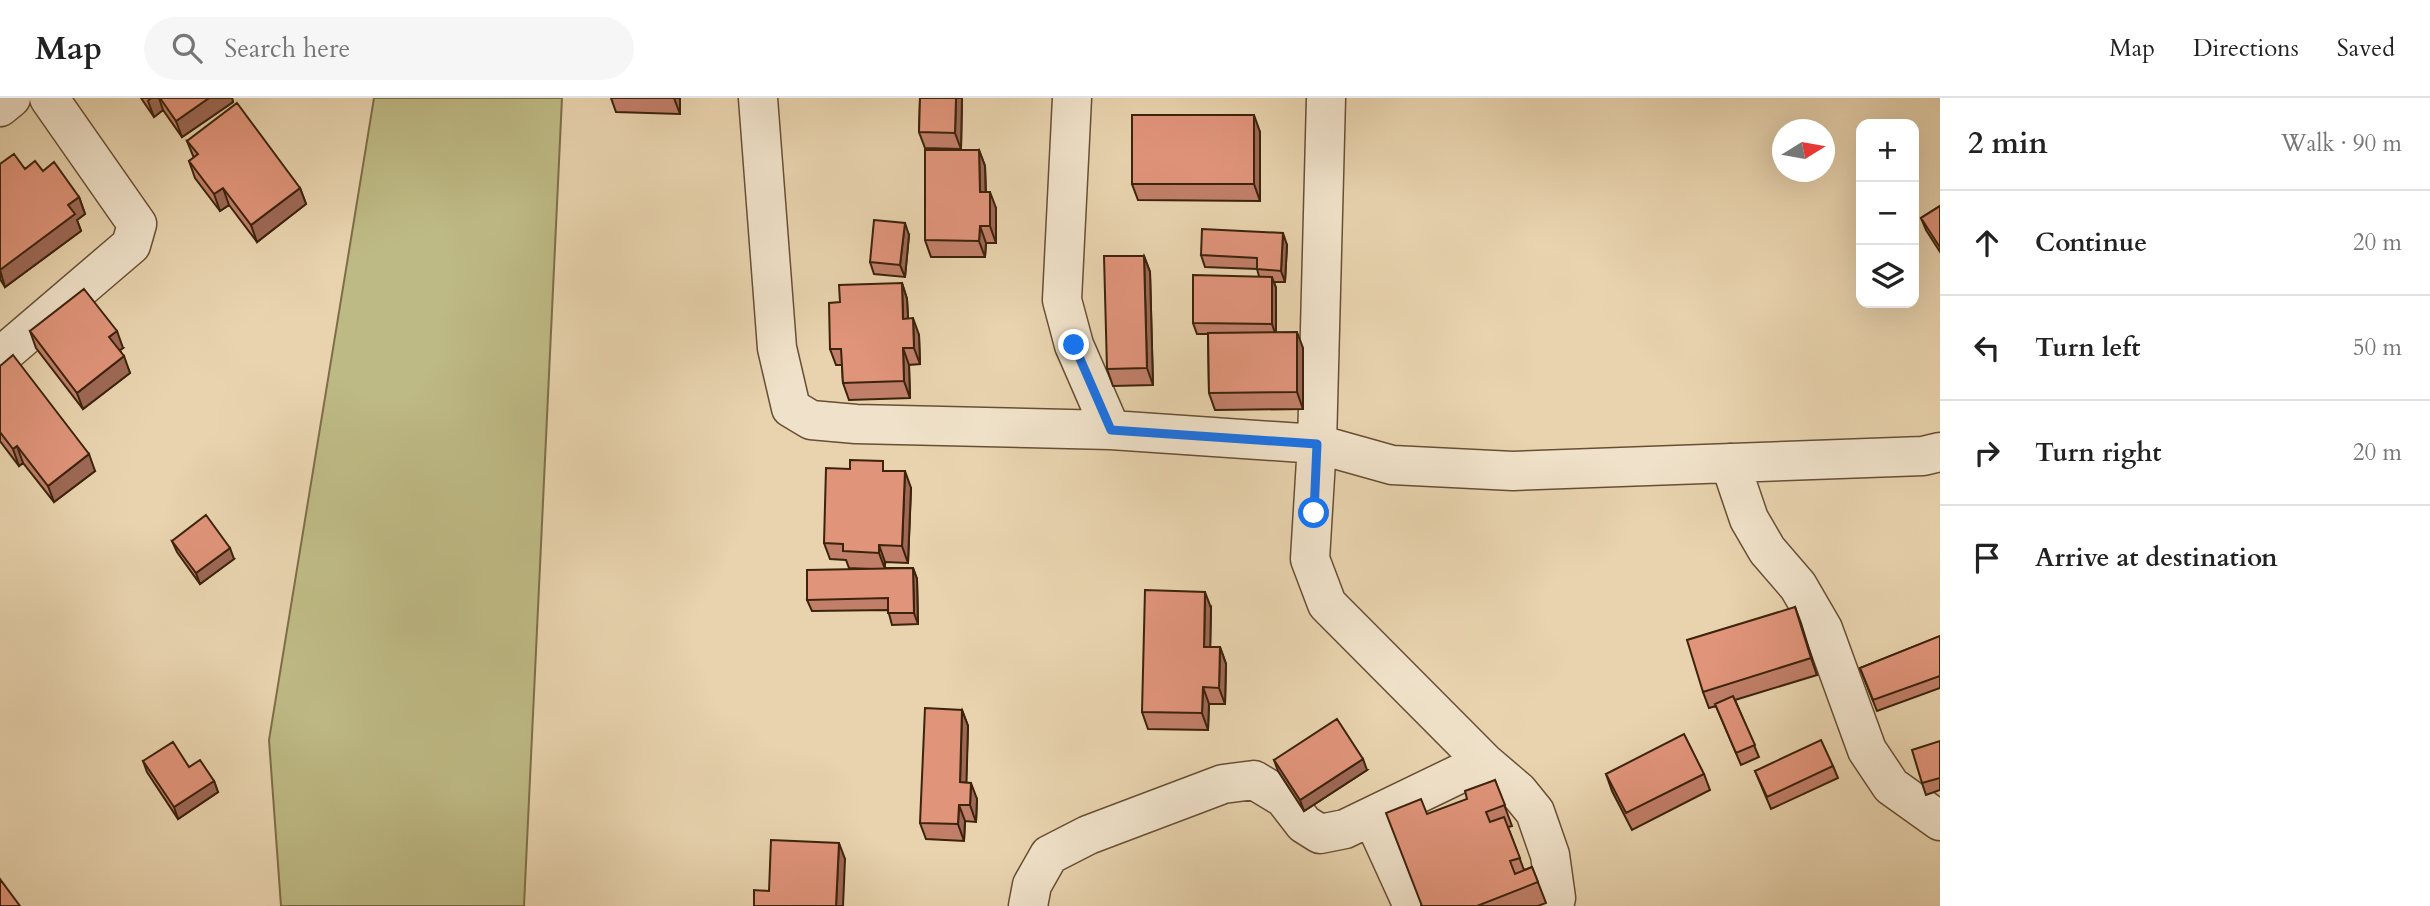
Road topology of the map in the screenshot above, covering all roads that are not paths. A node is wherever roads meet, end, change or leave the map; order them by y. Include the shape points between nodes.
1 (11, 98) edge
2 (49, 98) edge
3 (758, 98) edge
4 (1072, 98) edge
5 (1326, 98) edge
6 (0, 107) edge
7 (0, 357) edge
8 (1111, 430) junction
9 (1317, 444) junction
10 (1940, 452) edge
11 (1730, 463) junction
12 (1484, 762) junction
13 (1372, 816) junction
14 (1940, 821) edge
15 (1028, 906) edge
16 (1413, 906) edge
17 (1553, 906) edge

1 - 6 street
2 - 7 street via 137,224 131,246
3 - 8 street via 777,348 791,408 811,420 856,424
4 - 8 street via 1062,300 1074,345
5 - 9 street
8 - 9 street
9 - 11 street via 1392,465 1459,469
9 - 12 street via 1310,559 1327,604
10 - 11 street
11 - 14 street via 1749,519 1823,629 1867,750 1891,786
12 - 13 street
12 - 17 street via 1535,812 1550,855
13 - 15 street via 1321,834 1304,824 1284,798 1254,780 1223,783 1088,835 1049,855 1032,885
13 - 16 street

